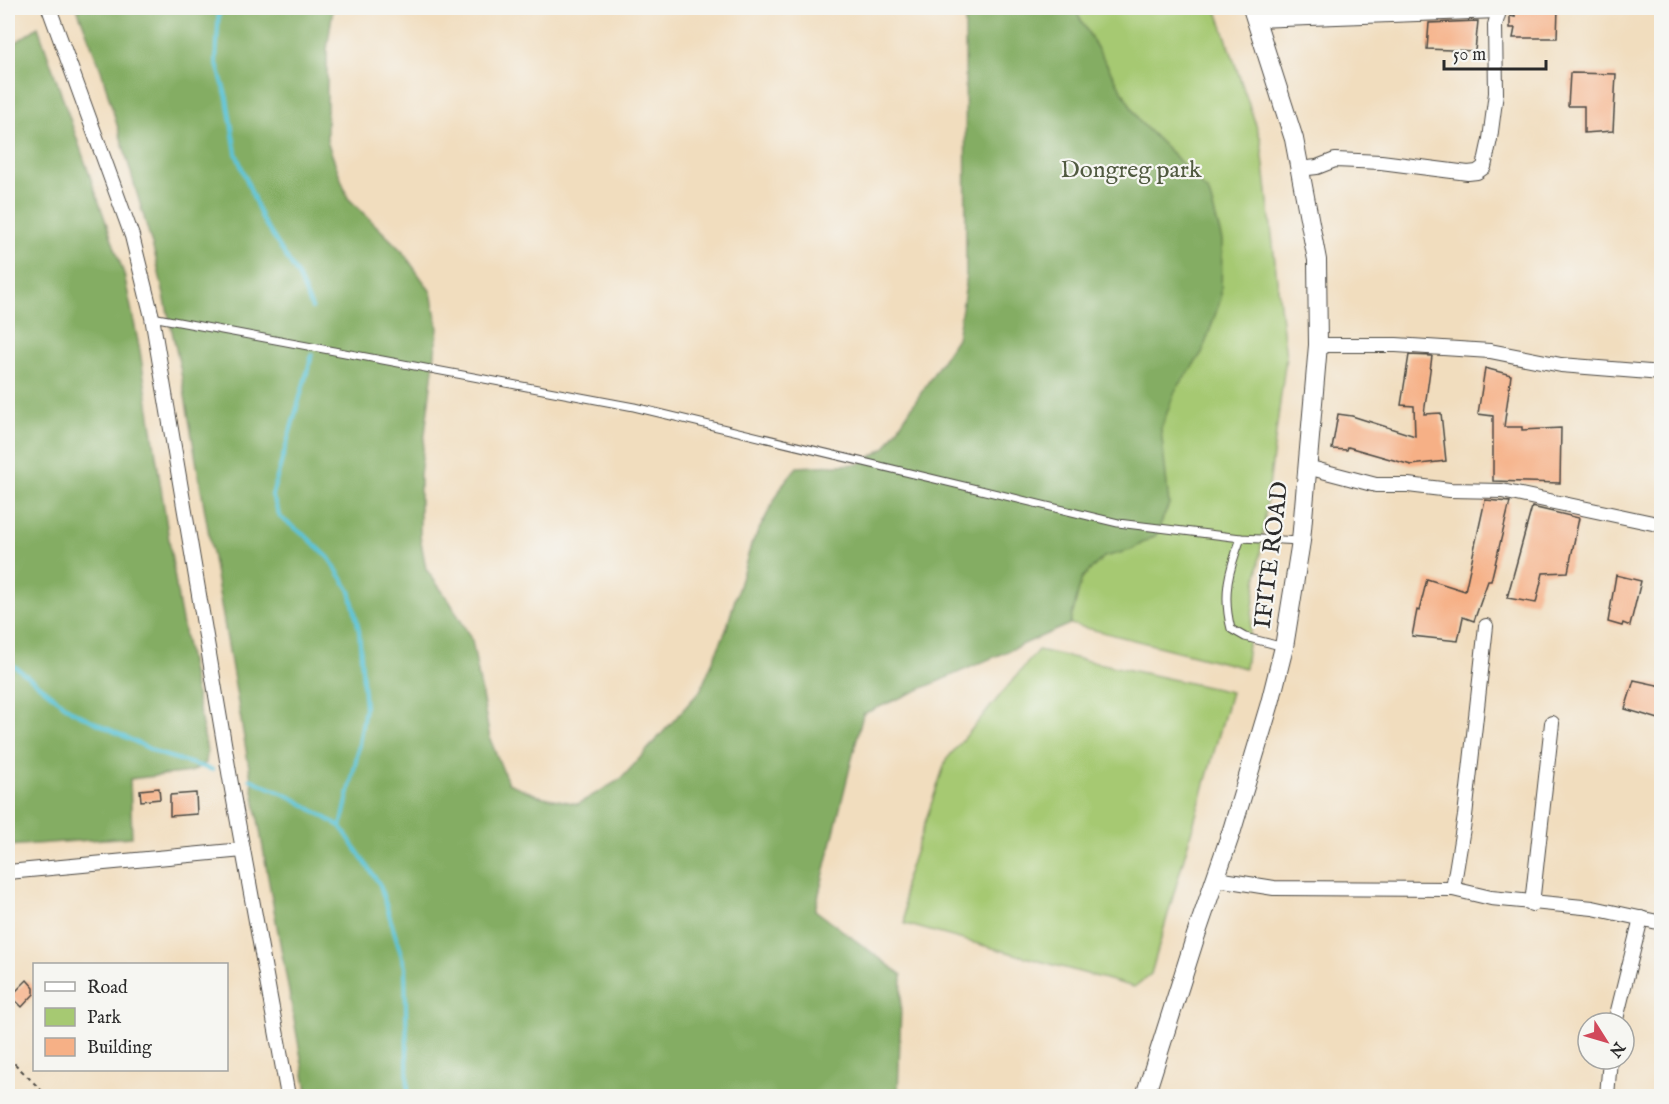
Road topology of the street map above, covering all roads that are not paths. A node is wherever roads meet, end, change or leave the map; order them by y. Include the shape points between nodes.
1 (50, 8) edge
2 (1499, 9) edge
3 (1253, 14) edge
4 (1299, 169) junction
5 (152, 317) junction
6 (1318, 345) junction
7 (1662, 373) edge
8 (1307, 467) junction
9 (1662, 525) edge
10 (1241, 538) junction
11 (1301, 541) junction
12 (1486, 626) dead end
13 (1284, 647) junction
14 (1552, 723) dead end
15 (243, 850) junction
16 (8, 872) edge
17 (1216, 879) junction
18 (1453, 889) junction
19 (1532, 904) junction
20 (1641, 918) junction
21 (1662, 923) edge
22 (1618, 1011) edge
23 (1609, 1071) edge
24 (288, 1096) edge
25 (1145, 1096) edge
26 (1607, 1096) edge

1 - 5 street via 132,236
2 - 3 street
2 - 4 street via 1495,25 1496,93 1484,167 1468,173 1335,160
3 - 4 street, IFITE ROAD via 1294,139
4 - 6 street, IFITE ROAD via 1317,260
5 - 10 lane via 634,407 1118,523
5 - 15 street
6 - 7 street via 1490,351 1561,365
6 - 8 street, IFITE ROAD
8 - 9 street via 1376,485 1502,491
8 - 11 street, IFITE ROAD
10 - 11 lane
10 - 13 lane via 1229,572 1227,611 1231,629 1245,638
11 - 13 street, IFITE ROAD
12 - 18 street
13 - 17 street, IFITE ROAD
14 - 19 street
15 - 16 street
15 - 24 street
17 - 18 street via 1274,888
17 - 25 street, IFITE ROAD
18 - 19 street
19 - 20 street via 1593,908
20 - 21 street
20 - 22 street
23 - 26 street

